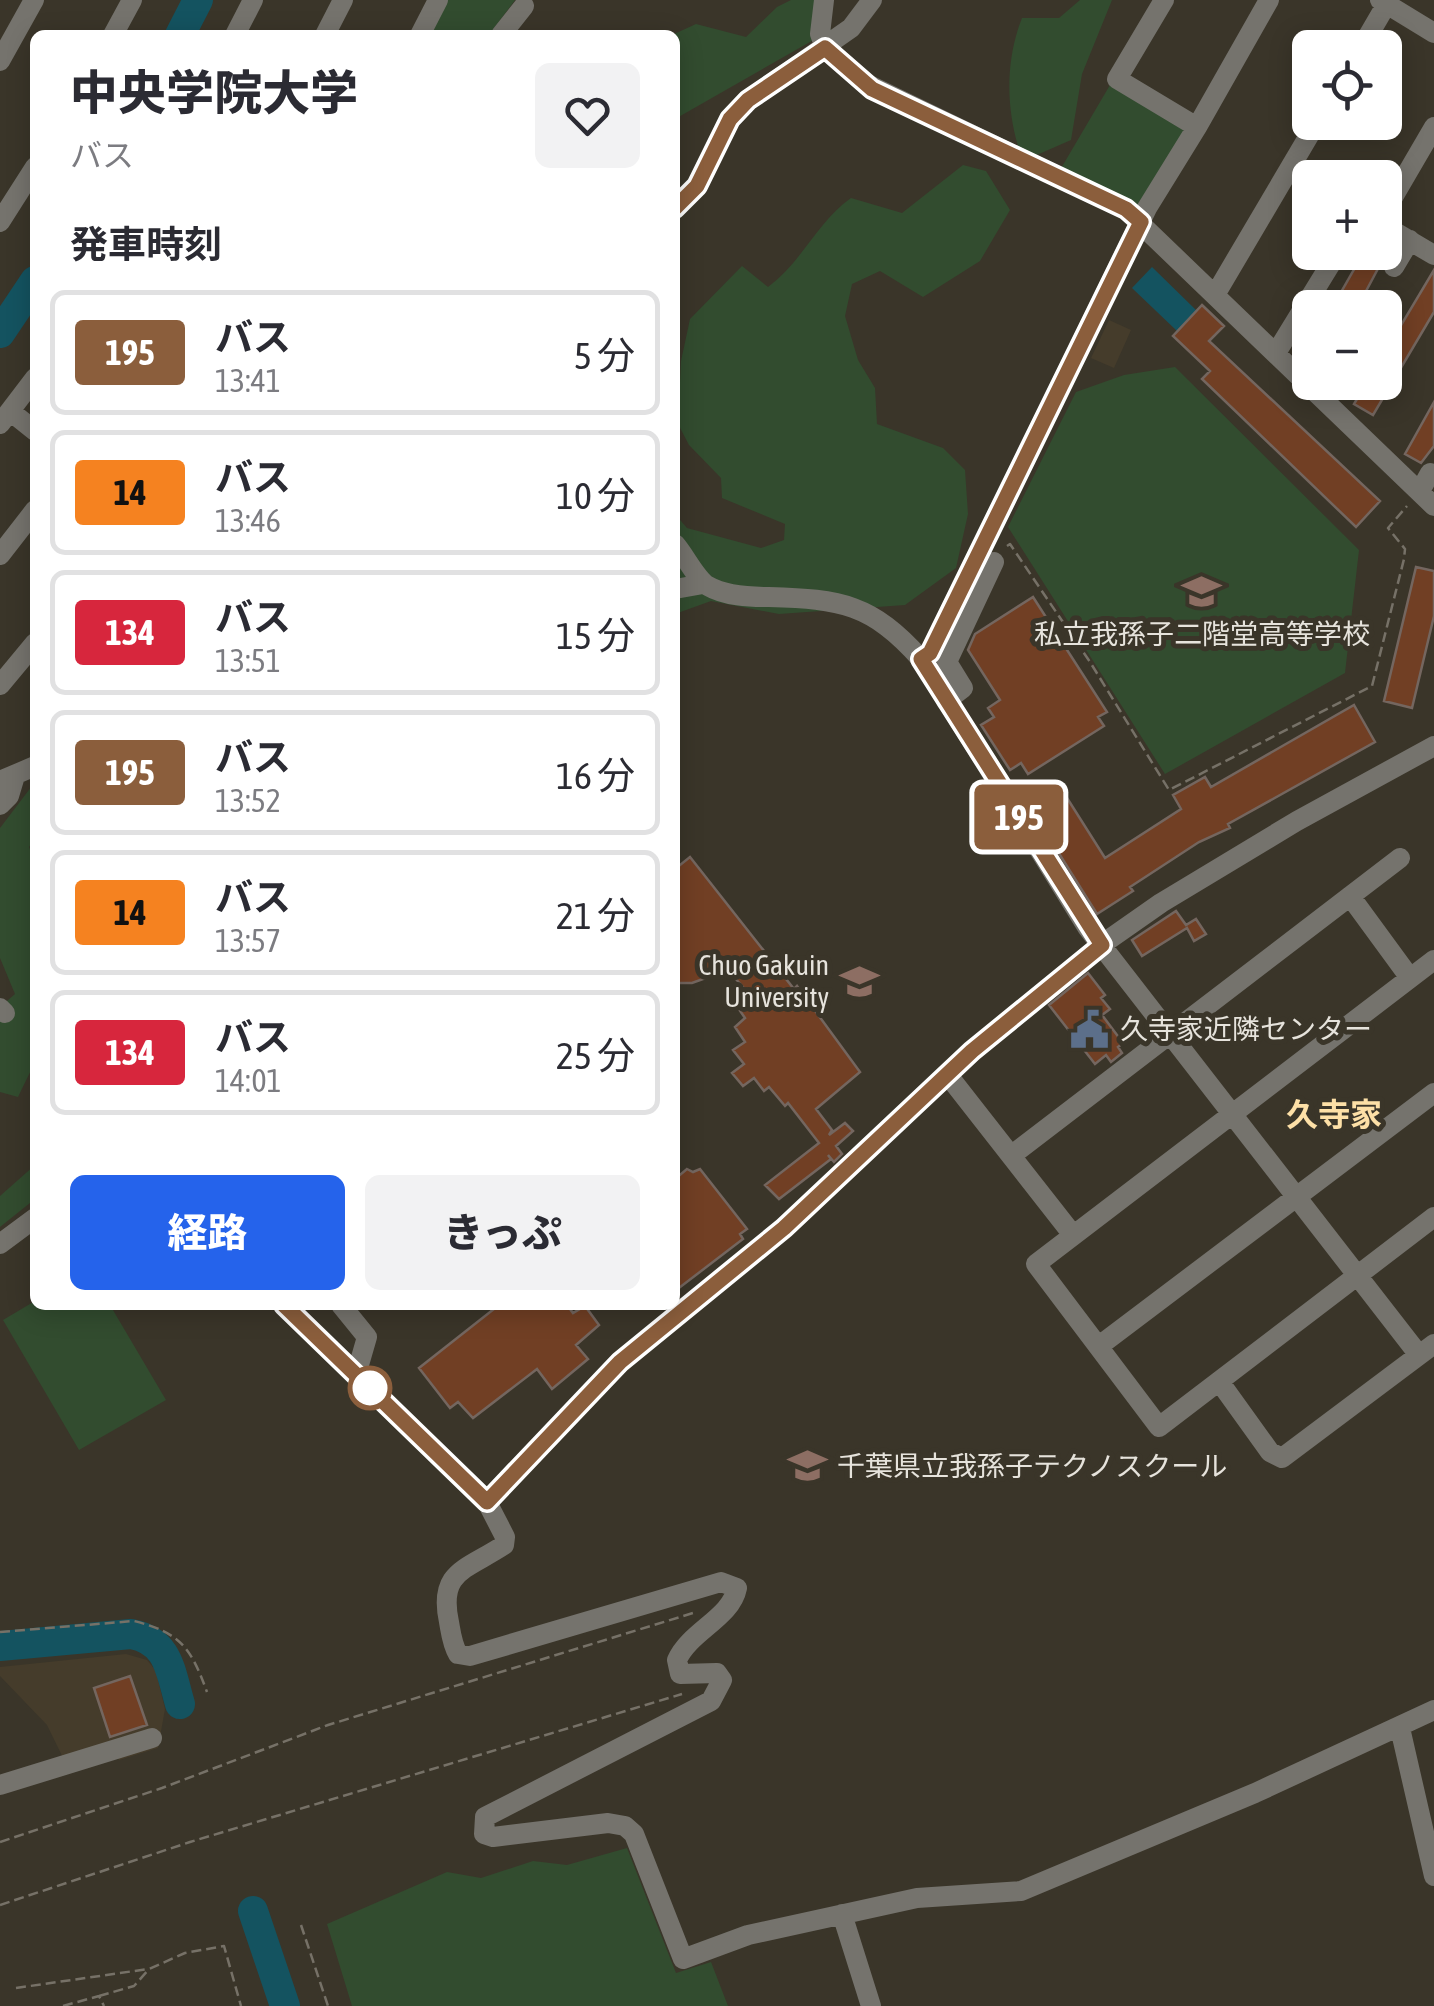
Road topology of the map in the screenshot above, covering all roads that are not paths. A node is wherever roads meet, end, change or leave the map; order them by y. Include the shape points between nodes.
1 (34, 0) edge
2 (132, 0) edge
3 (254, 0) edge
4 (343, 0) edge
5 (438, 0) edge
6 (824, 0) edge
7 (872, 0) edge
8 (1164, 0) edge
9 (1269, 0) edge
10 (1385, 1) edge
11 (528, 2) edge
12 (116, 30) edge
13 (238, 30) edge
14 (328, 30) edge
15 (423, 30) edge
16 (504, 30) edge
17 (1370, 30) edge
18 (1434, 33) edge
19 (825, 48) junction
20 (0, 61) edge
21 (1196, 127) junction
22 (1434, 127) edge
23 (1308, 140) edge
24 (1290, 170) joint
25 (30, 175) edge
26 (1402, 182) edge
27 (680, 203) edge
28 (0, 222) edge
29 (1141, 222) junction
30 (1402, 236) edge
31 (1410, 240) junction
32 (1402, 254) edge
33 (1434, 255) edge
34 (1327, 270) edge
35 (1215, 294) junction
36 (1276, 353) junction
37 (1292, 365) edge
38 (30, 385) edge
39 (1333, 400) edge
40 (5, 418) edge
41 (1381, 422) dead end
42 (30, 429) edge
43 (1368, 440) junction
44 (1430, 496) edge
45 (30, 516) edge
46 (680, 551) edge
47 (0, 555) edge
48 (994, 562) road end
49 (703, 584) junction
50 (680, 588) edge
51 (30, 648) edge
52 (921, 659) junction
53 (0, 685) edge
54 (946, 701) junction
55 (1434, 746) edge
56 (8, 779) edge
57 (0, 805) edge
58 (1400, 858) dead end
59 (1350, 896) junction
60 (1102, 945) junction
61 (1434, 960) edge
62 (1410, 978) junction
63 (1171, 1033) junction
64 (946, 1074) junction
65 (1434, 1093) edge
66 (1232, 1114) junction
67 (1012, 1155) junction
68 (1296, 1197) junction
69 (1434, 1217) edge
70 (30, 1222) edge
71 (1074, 1236) junction
72 (0, 1244) edge
73 (1357, 1276) junction
74 (289, 1310) edge
75 (348, 1312) edge
76 (1099, 1346) junction
77 (1426, 1350) edge
78 (356, 1375) junction
79 (1219, 1381) junction
80 (487, 1502) junction
81 (1434, 1710) edge
82 (1400, 1728) junction
83 (152, 1738) dead end
84 (0, 1785) edge
85 (1434, 1876) edge
86 (842, 1914) junction
87 (871, 2006) edge

1 - 20 street
2 - 12 street
3 - 13 street
4 - 14 street
5 - 15 street
6 - 19 street
7 - 19 street
8 - 21 street via 1118,79
9 - 21 street
10 - 17 street
10 - 18 street
11 - 16 street
19 - 27 street via 730,119 697,186
19 - 29 street via 872,89 1126,209
21 - 29 street
22 - 26 street
23 - 24 street
24 - 35 street
25 - 28 street
29 - 35 street
29 - 52 street via 930,653
30 - 31 street
31 - 32 street
31 - 33 street
34 - 36 street
35 - 36 street
36 - 37 street
38 - 40 street
39 - 43 street
40 - 42 street
41 - 43 street
43 - 44 street
45 - 47 street
46 - 49 street
48 - 54 street via 948,662 964,688
49 - 50 street
49 - 52 street via 734,594 815,598 860,609 888,624
51 - 53 street
52 - 54 street
54 - 60 street
55 - 60 street via 1297,821
56 - 57 street via 10,796
58 - 59 street
59 - 62 street
59 - 63 street
60 - 63 street
60 - 64 street
61 - 62 street
62 - 66 street
63 - 66 street
63 - 67 street
64 - 67 street
64 - 80 street via 784,1228 620,1362
65 - 68 street
66 - 68 street
66 - 71 street
67 - 71 street
68 - 73 street
68 - 76 street
69 - 73 street
70 - 72 street
71 - 76 street via 1036,1264
73 - 77 street
73 - 79 street
74 - 78 street
75 - 78 street via 367,1337
76 - 79 street via 1160,1428
77 - 79 street via 1282,1458 1268,1450
78 - 80 street
80 - 86 street via 504,1545 445,1589 458,1654 470,1656 721,1582 737,1588 732,1603 678,1660 685,1676 717,1673 722,1682 711,1701 486,1818 484,1834 624,1826 634,1834 684,1959 748,1935
81 - 82 street
82 - 85 street
82 - 86 street via 1021,1891 917,1898
83 - 84 street
86 - 87 street

